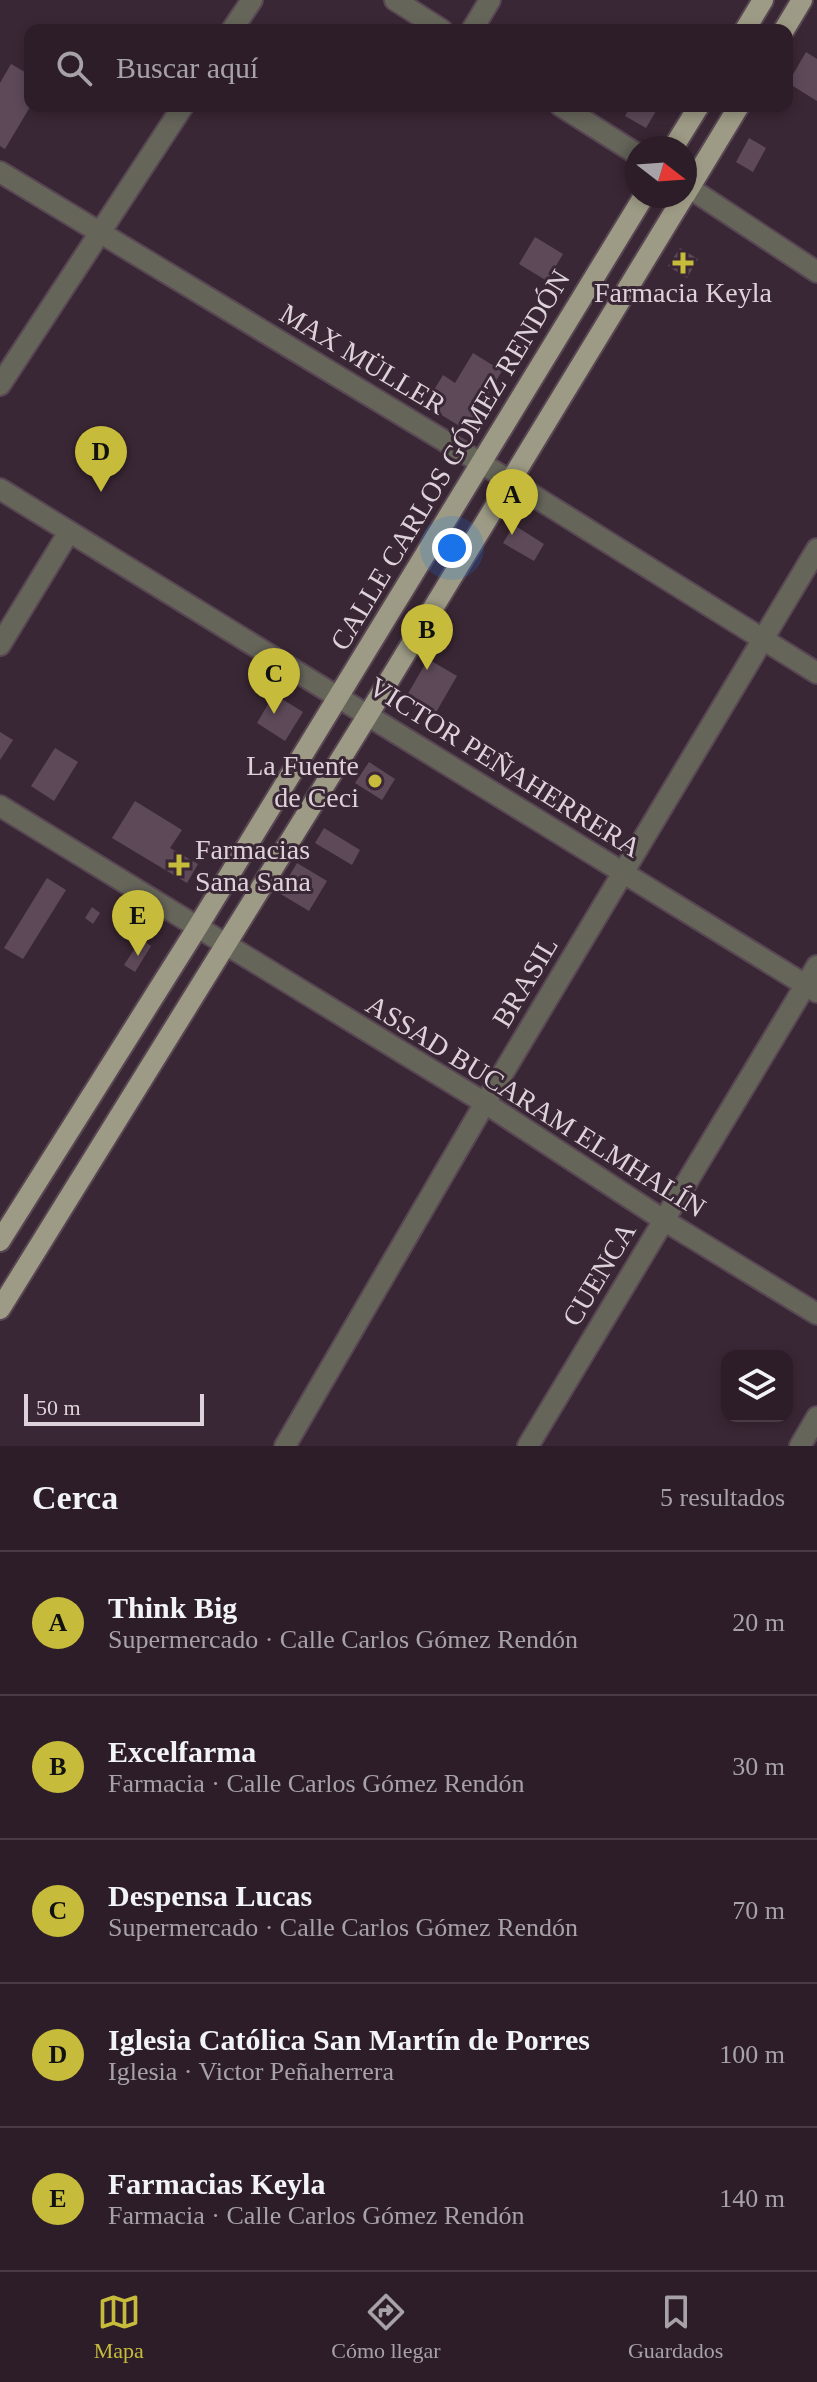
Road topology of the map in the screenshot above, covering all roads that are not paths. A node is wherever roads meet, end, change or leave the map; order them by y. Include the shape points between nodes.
1 (252, 0) edge
2 (395, 0) edge
3 (490, 0) edge
4 (763, 0) edge
5 (802, 0) edge
6 (236, 24) edge
7 (433, 24) edge
8 (476, 24) edge
9 (749, 24) edge
10 (788, 24) edge
11 (179, 112) edge
12 (570, 112) edge
13 (695, 112) edge
14 (735, 112) edge
15 (680, 136) edge
16 (625, 146) edge
17 (0, 172) edge
18 (697, 173) edge
19 (697, 198) edge
20 (637, 208) edge
21 (676, 208) edge
22 (101, 233) junction
23 (817, 272) edge
24 (0, 385) edge
25 (481, 463) junction
26 (510, 481) junction
27 (0, 489) edge
28 (69, 532) junction
29 (817, 549) edge
30 (762, 638) junction
31 (0, 645) edge
32 (817, 673) edge
33 (338, 697) junction
34 (368, 715) junction
35 (0, 806) edge
36 (623, 873) junction
37 (197, 928) junction
38 (224, 945) junction
39 (817, 966) edge
40 (811, 988) edge
41 (485, 1103) junction
42 (665, 1221) junction
43 (0, 1241) edge
44 (0, 1309) edge
45 (817, 1314) edge
46 (817, 1417) edge
47 (285, 1446) edge
48 (528, 1446) edge
49 (800, 1446) edge

1 - 6 street
2 - 7 street
3 - 8 street
4 - 9 main road
5 - 10 main road
11 - 22 street
12 - 16 street
13 - 15 main road
14 - 18 main road
17 - 22 street, MAX MÜLLER
19 - 23 street
20 - 25 main road, CALLE CARLOS GÓMEZ RENDÓN
21 - 26 main road
22 - 24 street
22 - 25 street, MAX MÜLLER
25 - 26 street, MAX MÜLLER
25 - 33 main road, CALLE CARLOS GÓMEZ RENDÓN
26 - 30 street, MAX MÜLLER
26 - 34 main road
27 - 28 street, VICTOR PEÑAHERRERA
28 - 31 street
28 - 33 street, VICTOR PEÑAHERRERA
29 - 30 street, BRASIL
30 - 32 street, MAX MÜLLER
30 - 36 street, BRASIL
33 - 34 street, VICTOR PEÑAHERRERA
33 - 37 main road, CALLE CARLOS GÓMEZ RENDÓN
34 - 36 street, VICTOR PEÑAHERRERA
34 - 38 main road
35 - 37 street
36 - 40 street, VICTOR PEÑAHERRERA
36 - 41 street, BRASIL
37 - 38 street, ASSAD BUCARAM ELMHALÍN
37 - 43 main road, CALLE CARLOS GÓMEZ RENDÓN
38 - 41 street, ASSAD BUCARAM ELMHALÍN
38 - 44 main road
39 - 40 street, CUENCA
40 - 42 street, CUENCA
41 - 42 street, ASSAD BUCARAM ELMHALÍN
41 - 47 street, BRASIL
42 - 45 street, ASSAD BUCARAM ELMHALÍN
42 - 48 street, CUENCA
46 - 49 street

